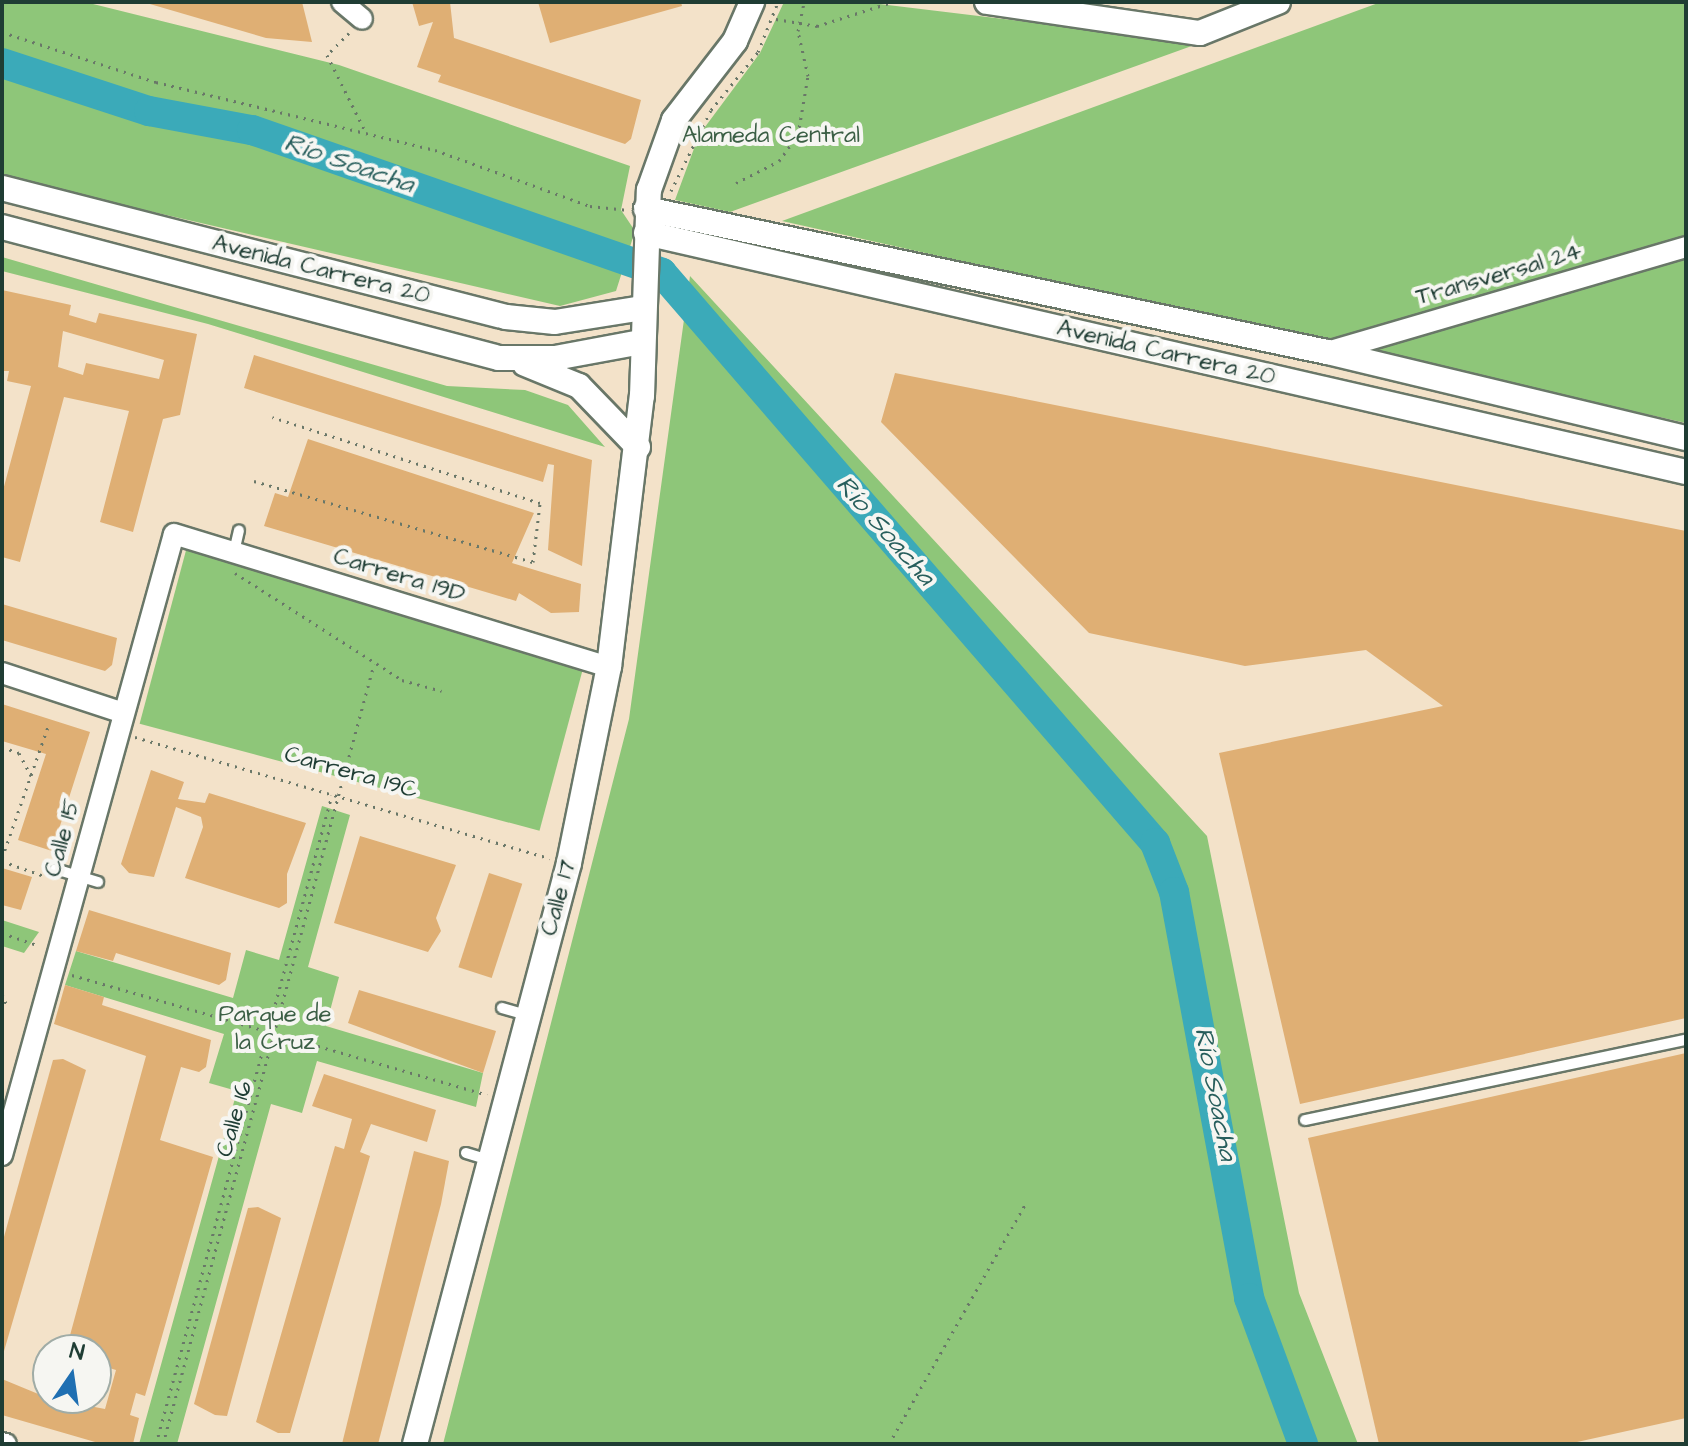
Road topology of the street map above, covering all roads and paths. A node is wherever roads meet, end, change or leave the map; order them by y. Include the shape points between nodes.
1 (342, 2) edge
2 (752, 2) edge
3 (778, 2) edge
4 (804, 2) edge
5 (892, 2) edge
6 (987, 2) edge
7 (1278, 2) edge
8 (362, 19) joint
9 (776, 19) dead end
10 (799, 25) junction
11 (2, 32) edge
12 (365, 131) junction
13 (736, 183) dead end
14 (2, 188) edge
15 (646, 220) junction
16 (2, 227) edge
17 (1686, 247) edge
18 (642, 308) junction
19 (641, 342) junction
20 (1327, 352) junction
21 (499, 358) junction
22 (272, 417) dead end
23 (1686, 438) edge
24 (638, 447) junction
25 (1686, 472) edge
26 (254, 481) dead end
27 (239, 531) dead end
28 (174, 534) joint
29 (231, 561) junction
30 (374, 664) junction
31 (609, 667) junction
32 (2, 673) edge
33 (442, 691) dead end
34 (121, 722) junction
35 (49, 724) dead end
36 (2, 747) edge
37 (32, 780) junction
38 (332, 795) junction
39 (339, 797) junction
40 (2, 860) edge
41 (569, 863) junction
42 (55, 869) joint
43 (89, 878) junction
44 (2, 933) edge
45 (56, 959) junction
46 (2, 994) edge
47 (8, 1008) dead end
48 (502, 1008) dead end
49 (526, 1015) junction
50 (268, 1033) junction
51 (277, 1036) junction
52 (1686, 1040) edge
53 (503, 1101) junction
54 (1305, 1120) dead end
55 (2, 1155) edge
56 (1025, 1205) dead end
57 (156, 1444) edge
58 (163, 1444) edge
59 (415, 1444) edge
60 (889, 1444) edge

1 - 8 street
2 - 15 street via 735,41 674,120
3 - 15 path via 758,52 696,134 674,190
4 - 10 path
5 - 10 path via 840,23
6 - 7 street via 1200,33
8 - 12 path via 327,55
9 - 10 path
10 - 13 path via 808,76 798,135 779,161
11 - 12 path via 156,82
12 - 15 path
14 - 18 street, Avenida Carrera 20 via 506,317 555,322
15 - 18 street, Calle 17
15 - 20 street, Avenida Carrera 20
15 - 25 street, Avenida Carrera 20
16 - 21 street, Avenida Carrera 20
17 - 20 street, Transversal 24
18 - 19 street, Calle 17
19 - 21 street, Avenida Carrera 20 via 555,358
19 - 24 street, Calle 17
20 - 23 street, Avenida Carrera 20
21 - 24 street via 579,386
22 - 26 path via 540,503 533,562
24 - 31 street, Calle 17
27 - 29 lane
28 - 29 street, Carrera 19D
28 - 34 street, Calle 15 via 138,634
29 - 30 path
29 - 31 street, Carrera 19D
30 - 33 path
30 - 39 path, Calle 16
31 - 41 street, Calle 17
32 - 34 street
34 - 38 path, Carrera 19C
34 - 43 street, Calle 15
35 - 37 path
36 - 37 path via 19,753
37 - 40 path
38 - 39 path, Carrera 19C
38 - 50 path
39 - 41 path, Carrera 19C
39 - 51 path, Calle 16
40 - 42 path via 46,876
41 - 49 street, Calle 17
42 - 43 lane
43 - 45 street, Calle 15
44 - 45 path via 34,942
45 - 50 path via 69,974
45 - 55 street, Calle 15
46 - 47 path
48 - 49 lane
49 - 53 street, Calle 17
50 - 51 path
50 - 57 path
51 - 53 path
51 - 58 path, Calle 16
52 - 54 lane
53 - 59 street, Calle 17 via 478,1156
56 - 60 path

